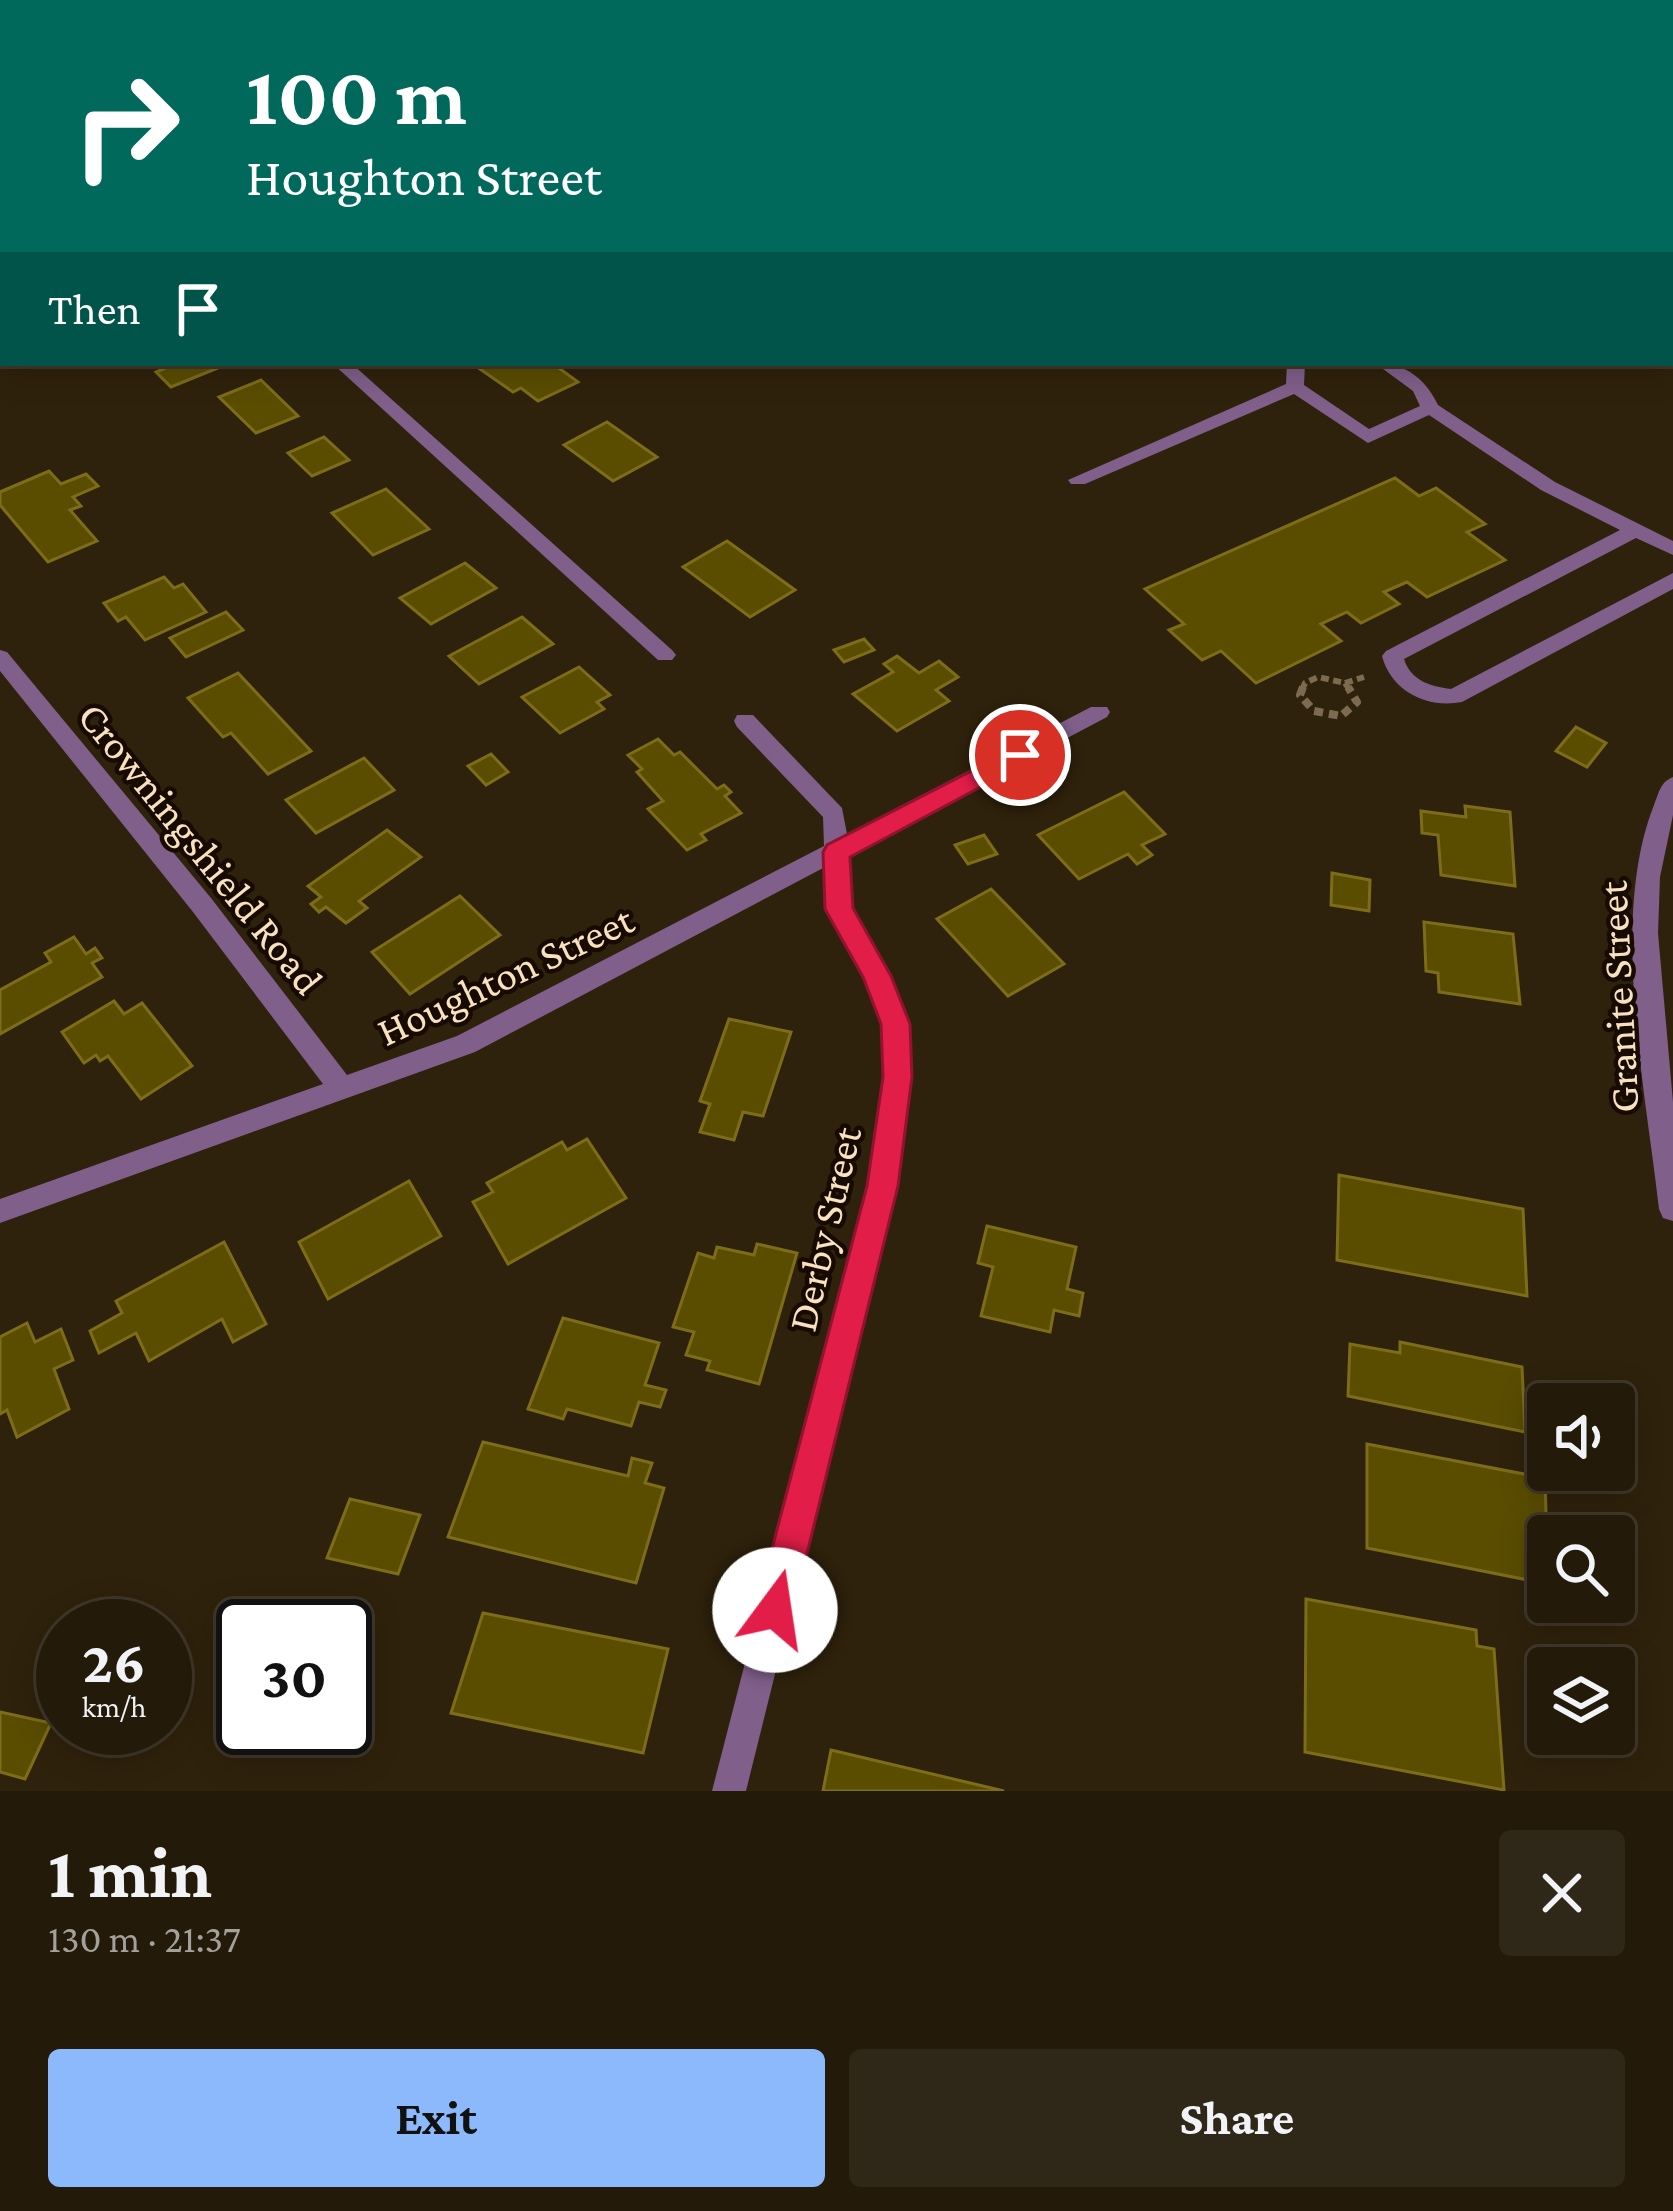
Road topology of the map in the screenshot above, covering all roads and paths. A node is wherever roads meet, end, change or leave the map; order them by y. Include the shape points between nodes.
1 (344, 366) edge
2 (1297, 366) edge
3 (1388, 366) edge
4 (1295, 388) junction
5 (1430, 408) junction
6 (1078, 480) dead end
7 (1632, 532) junction
8 (1673, 549) edge
9 (1673, 580) edge
10 (665, 656) dead end
11 (0, 657) edge
12 (1345, 683) joint
13 (1099, 712) dead end
14 (745, 722) dead end
15 (1673, 785) edge
16 (836, 852) junction
17 (342, 1089) junction
18 (1669, 1123) edge
19 (1673, 1209) edge
20 (0, 1211) edge
21 (729, 1791) edge

1 - 10 street
2 - 4 street
3 - 5 street via 1421,388
4 - 5 street via 1368,437
4 - 6 street
5 - 7 street
7 - 8 street
7 - 9 street via 1393,656 1395,671 1408,685 1454,697
11 - 17 street, Crowningshield Road
12 - 12 path via 1357,702 1341,716 1314,711 1300,694 1318,677
13 - 16 street, Houghton Street
14 - 16 street, Derby Street via 834,814
15 - 18 street, Granite Street via 1650,846 1648,968
16 - 17 street, Houghton Street via 466,1044
16 - 21 street, Derby Street via 839,909 896,1024 898,1077 883,1186
17 - 20 street, Houghton Street
18 - 19 street, Granite Street

